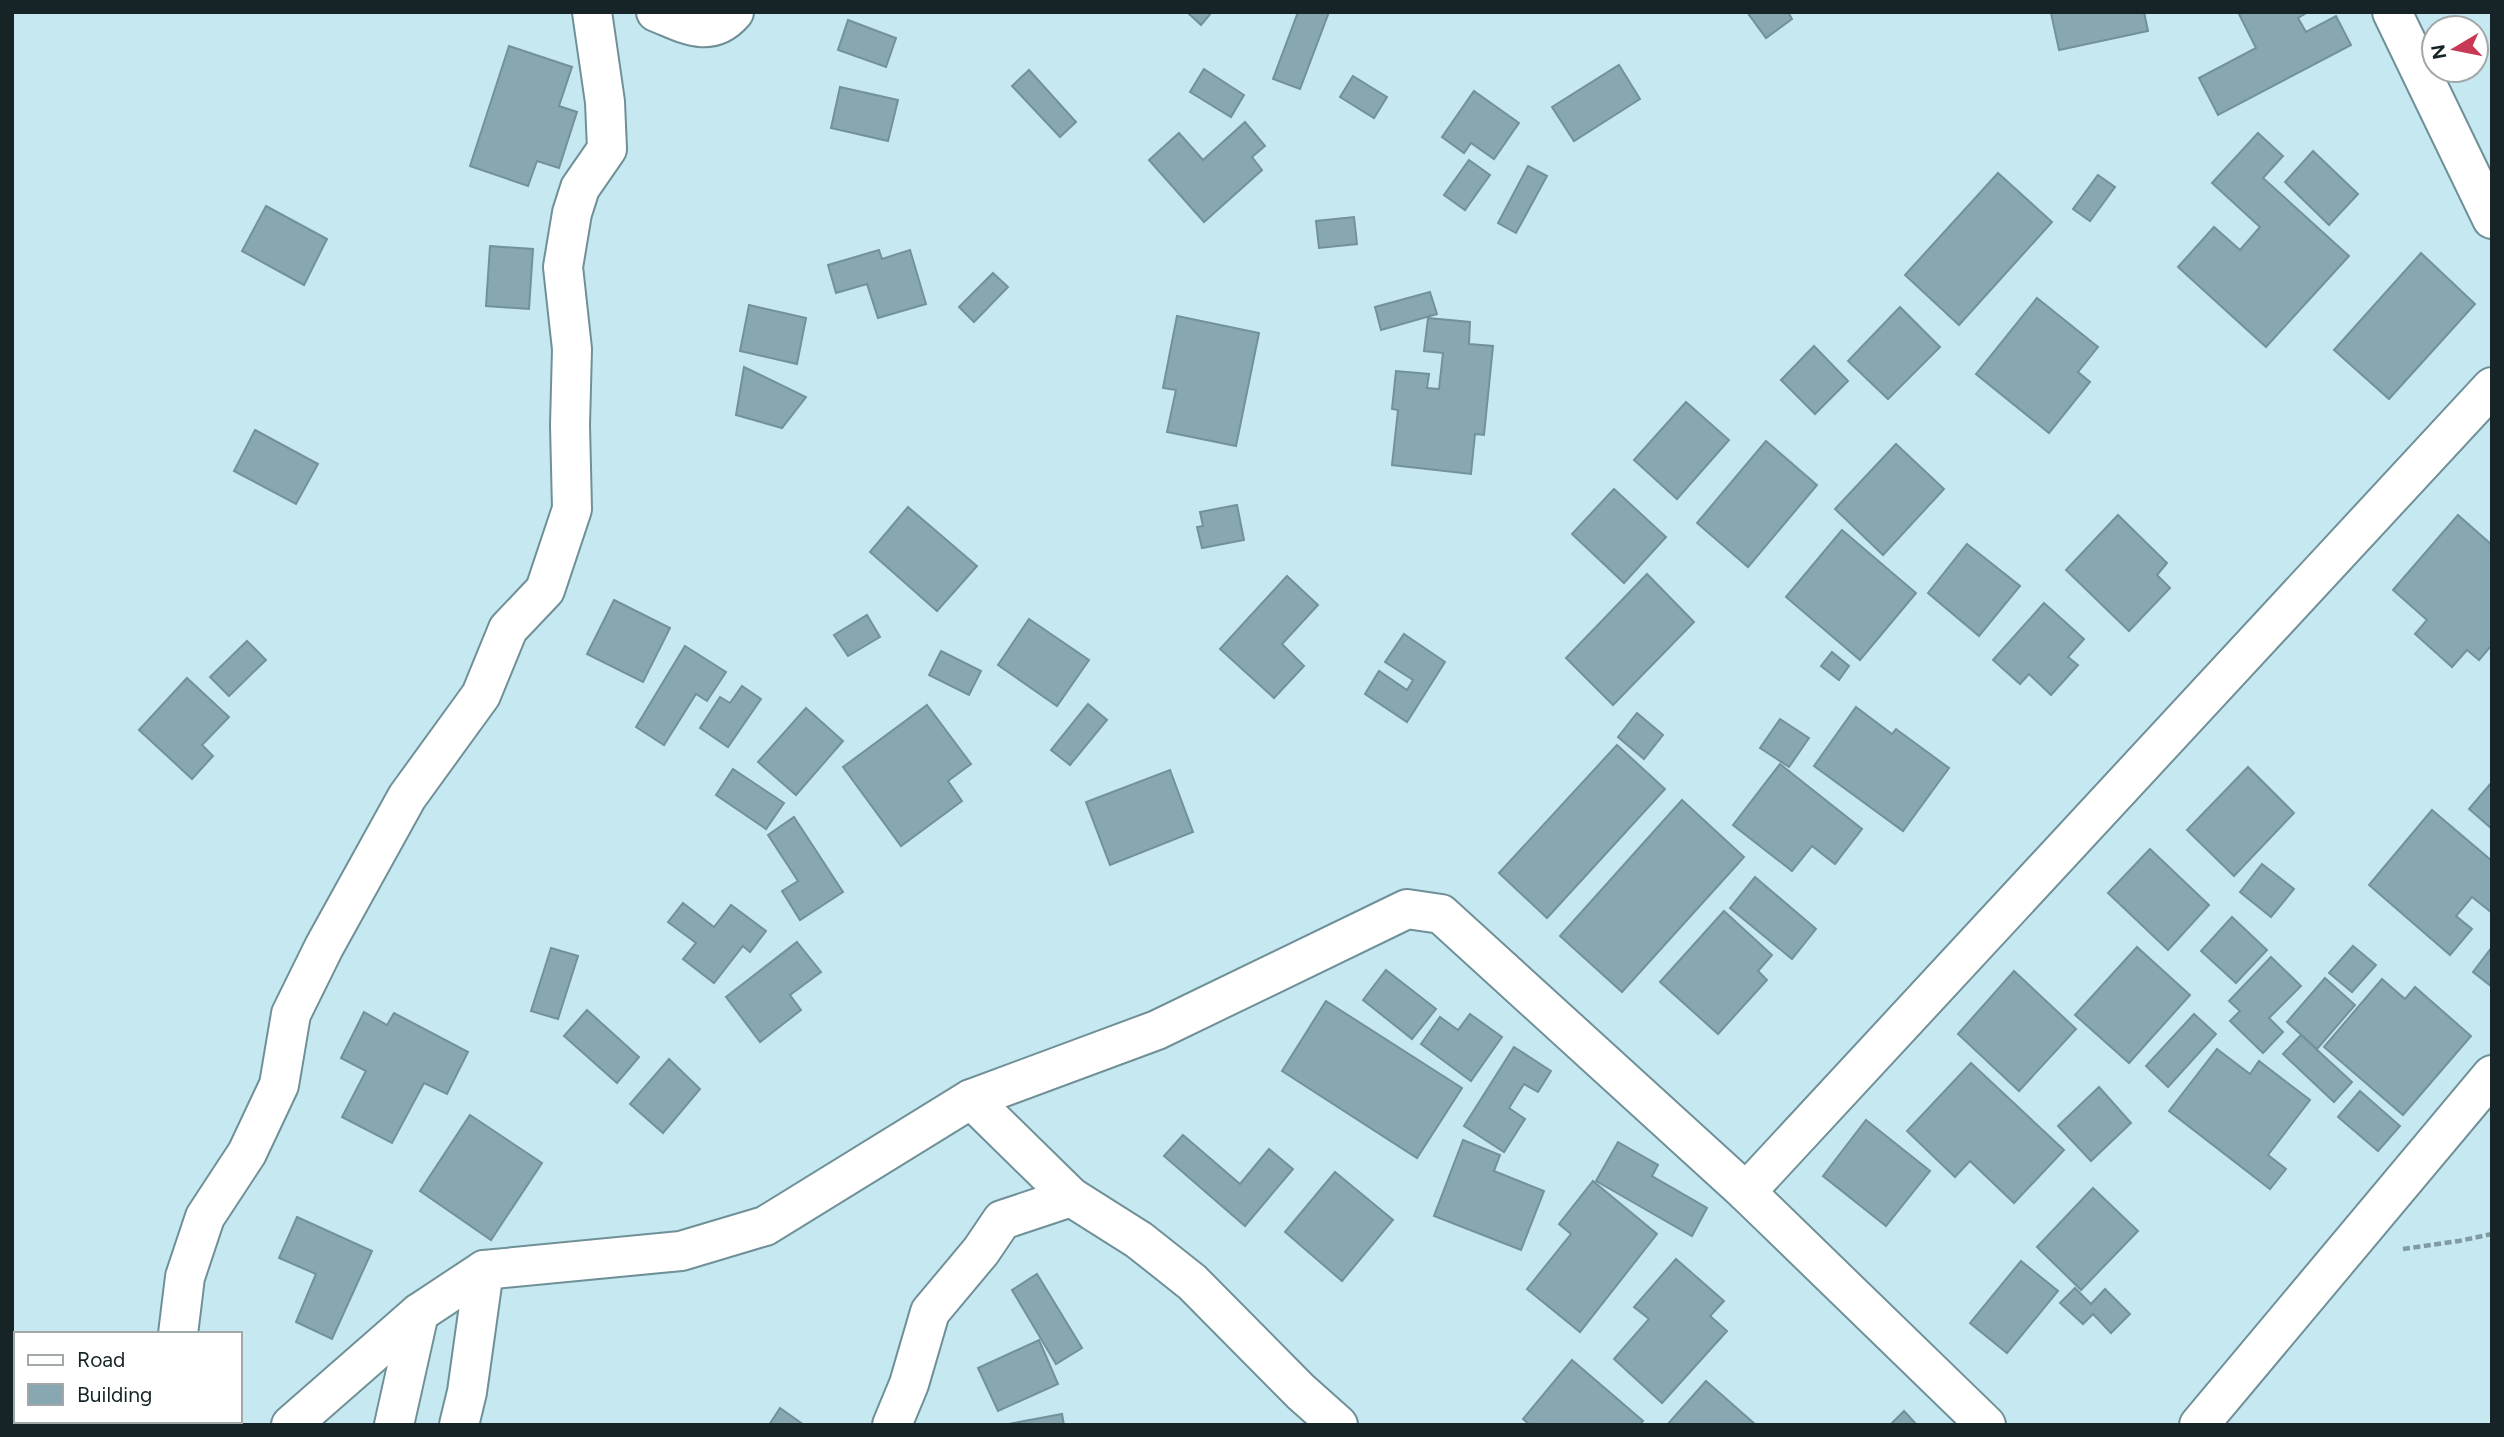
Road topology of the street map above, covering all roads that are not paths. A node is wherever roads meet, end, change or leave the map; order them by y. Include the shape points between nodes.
1 (592, 12) edge
2 (656, 12) edge
3 (734, 12) edge
4 (2392, 12) edge
5 (2492, 219) edge
6 (2492, 387) edge
7 (2492, 1075) edge
8 (971, 1098) junction
9 (1746, 1192) junction
10 (1071, 1197) junction
11 (484, 1270) junction
12 (419, 1313) junction
13 (178, 1332) edge
14 (1982, 1423) edge
15 (291, 1425) edge
16 (394, 1425) edge
17 (459, 1425) edge
18 (892, 1425) edge
19 (1338, 1425) edge
20 (2200, 1425) edge

1 - 13 street via 607,149 580,188 563,267 572,349 572,509 545,590 508,629 481,695 407,797 291,1014 279,1085 247,1153 205,1217 185,1277
2 - 3 street via 698,29 725,23
4 - 5 street
6 - 9 street
7 - 20 street
8 - 9 street via 1157,1030 1406,909 1441,914
8 - 10 street
8 - 11 street via 765,1226 681,1251
9 - 14 street
10 - 18 street via 1002,1220 930,1312
10 - 19 street via 1139,1240 1192,1282
11 - 12 street
11 - 17 street
12 - 15 street
12 - 16 street

